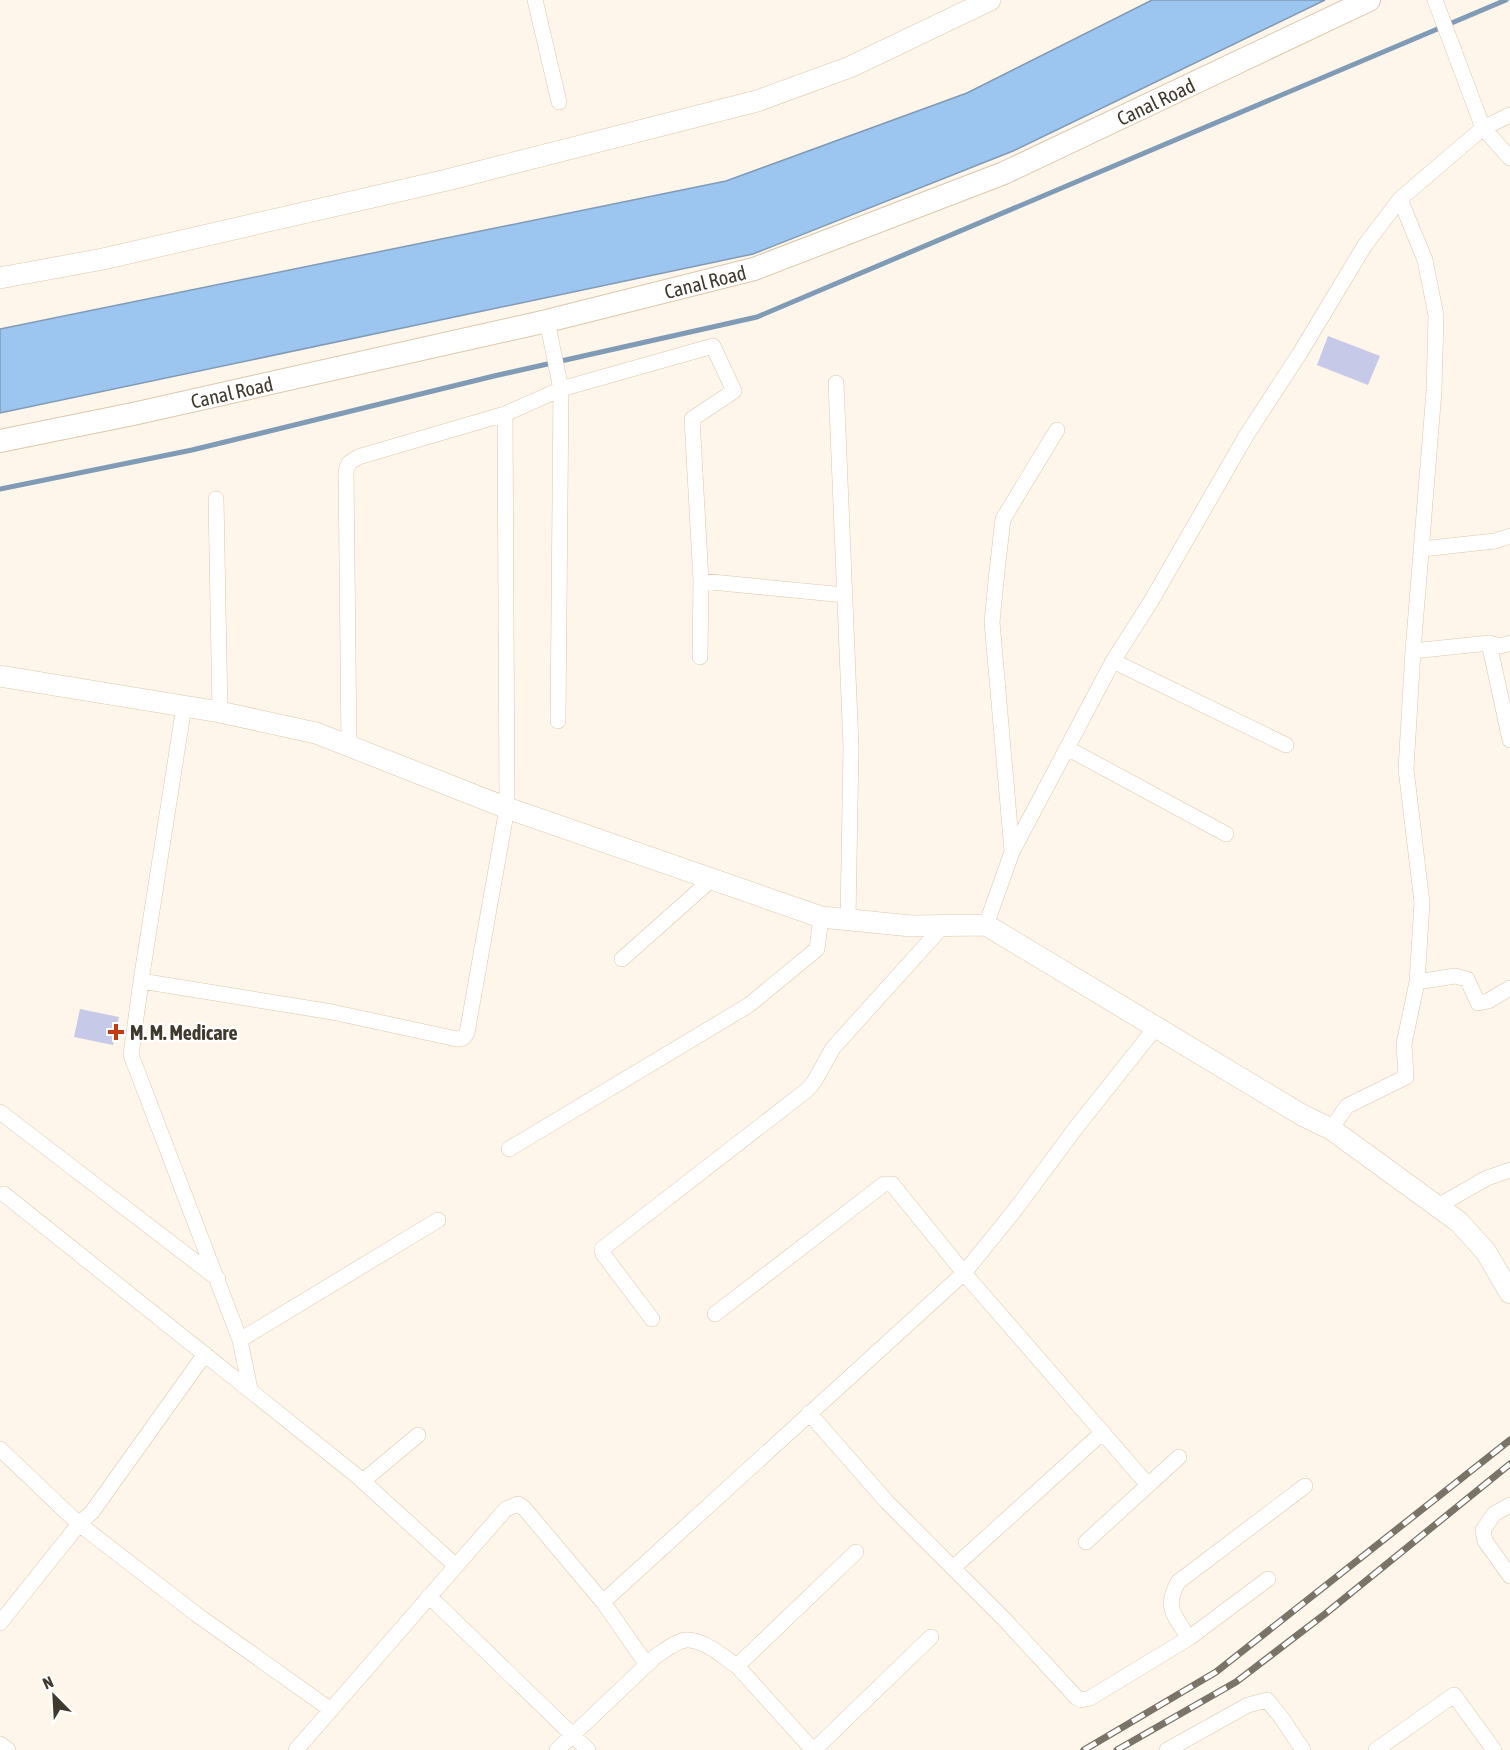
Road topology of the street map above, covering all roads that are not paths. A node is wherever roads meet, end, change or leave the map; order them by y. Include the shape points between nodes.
1 (535, 0) edge
2 (990, 0) edge
3 (1369, 0) edge
4 (1435, 0) edge
5 (559, 102) dead end
6 (1510, 115) edge
7 (1484, 128) junction
8 (1510, 158) edge
9 (1400, 199) junction
10 (0, 278) edge
11 (547, 321) junction
12 (836, 383) dead end
13 (561, 389) junction
14 (505, 414) junction
15 (1056, 430) dead end
16 (0, 441) edge
17 (216, 499) dead end
18 (1510, 536) edge
19 (1422, 549) junction
20 (701, 580) junction
21 (845, 595) junction
22 (1489, 643) junction
23 (1510, 643) edge
24 (1413, 651) junction
25 (700, 657) dead end
26 (1113, 661) junction
27 (0, 676) edge
28 (184, 705) junction
29 (220, 712) junction
30 (558, 721) dead end
31 (1510, 740) edge
32 (1286, 745) dead end
33 (349, 746) junction
34 (1067, 748) junction
35 (507, 808) junction
36 (1226, 834) dead end
37 (1012, 852) junction
38 (712, 879) junction
39 (821, 917) junction
40 (848, 920) junction
41 (944, 925) junction
42 (986, 925) junction
43 (622, 959) dead end
44 (141, 981) junction
45 (1417, 982) junction
46 (1510, 988) edge
47 (1156, 1027) junction
48 (0, 1112) edge
49 (1331, 1129) junction
50 (509, 1149) dead end
51 (1510, 1170) edge
52 (4, 1194) dead end
53 (1438, 1206) junction
54 (438, 1220) dead end
55 (964, 1273) junction
56 (218, 1279) junction
57 (1510, 1293) edge
58 (715, 1314) dead end
59 (652, 1319) dead end
60 (240, 1340) junction
61 (205, 1354) junction
62 (250, 1389) junction
63 (809, 1413) junction
64 (1103, 1432) junction
65 (418, 1435) dead end
66 (0, 1449) edge
67 (1179, 1457) dead end
68 (363, 1481) junction
69 (1148, 1485) junction
70 (1305, 1485) dead end
71 (1510, 1505) edge
72 (79, 1524) junction
73 (1086, 1542) dead end
74 (856, 1552) dead end
75 (456, 1566) junction
76 (953, 1568) junction
77 (1510, 1576) edge
78 (1268, 1579) dead end
79 (429, 1596) junction
80 (603, 1602) junction
81 (0, 1623) edge
82 (931, 1637) dead end
83 (1190, 1638) junction
84 (647, 1665) junction
85 (737, 1666) junction
86 (331, 1710) junction
87 (573, 1735) junction
88 (0, 1744) edge
89 (8, 1750) edge
90 (297, 1750) edge
91 (557, 1750) edge
92 (588, 1750) edge
93 (814, 1750) edge
94 (1167, 1750) edge
95 (1303, 1750) edge
96 (1376, 1750) edge
97 (1494, 1750) edge

1 - 5 street
2 - 10 street via 850,67 757,101 436,183 103,259
3 - 11 main road, Canal Road via 1004,173 754,268
4 - 7 street
6 - 7 street
7 - 8 street
7 - 9 street
9 - 19 street via 1425,260 1436,315
9 - 26 street via 1365,245 1246,436
11 - 13 street
11 - 16 main road, Canal Road
12 - 21 street
13 - 14 street
13 - 20 street via 713,346 734,391 692,419
13 - 30 street
14 - 33 street via 349,463
14 - 35 street
15 - 37 street via 1003,519 997,571 992,622
17 - 29 street
18 - 19 street
19 - 24 street
20 - 21 street
20 - 25 street
21 - 40 street via 851,747
22 - 23 street
22 - 24 street
22 - 31 street
24 - 45 street via 1406,769 1422,903
26 - 32 street
26 - 34 street
27 - 28 street
28 - 29 street
28 - 44 street
29 - 33 street via 316,733
33 - 35 street
34 - 36 street
34 - 37 street
35 - 38 street
35 - 44 street via 463,1038
37 - 42 street
38 - 39 street
38 - 43 street
39 - 40 street
39 - 50 street via 816,949 749,1005
40 - 41 street
41 - 42 street
41 - 59 street via 833,1048 807,1090 603,1249
42 - 47 street
44 - 56 street via 131,1055
45 - 46 street via 1455,976 1467,979 1478,1003
45 - 49 street via 1404,1044 1406,1077 1347,1106
47 - 49 street
47 - 55 street
48 - 56 street
49 - 53 street
51 - 53 street via 1487,1178
52 - 61 street
53 - 57 street via 1486,1252
54 - 60 street
55 - 58 street via 898,1190 892,1184 884,1185
55 - 63 street
55 - 64 street
56 - 60 street
60 - 62 street
61 - 62 street
61 - 72 street via 92,1512
62 - 68 street
63 - 76 street via 887,1502
63 - 80 street
64 - 69 street
64 - 76 street
65 - 68 street
66 - 72 street
67 - 69 street
68 - 75 street
69 - 73 street
70 - 83 street via 1178,1582 1170,1605
71 - 77 street via 1494,1514 1483,1530 1485,1541
72 - 81 street
72 - 86 street
74 - 85 street
75 - 79 street
75 - 80 street via 506,1509 518,1504
76 - 83 street via 1081,1700
78 - 83 street
79 - 86 street
79 - 87 street
80 - 84 street
82 - 93 street
84 - 85 street via 686,1640 704,1644
84 - 87 street
85 - 93 street
86 - 90 street
87 - 91 street
87 - 92 street
88 - 89 street
94 - 95 street via 1248,1705 1267,1700
96 - 97 street via 1454,1695

